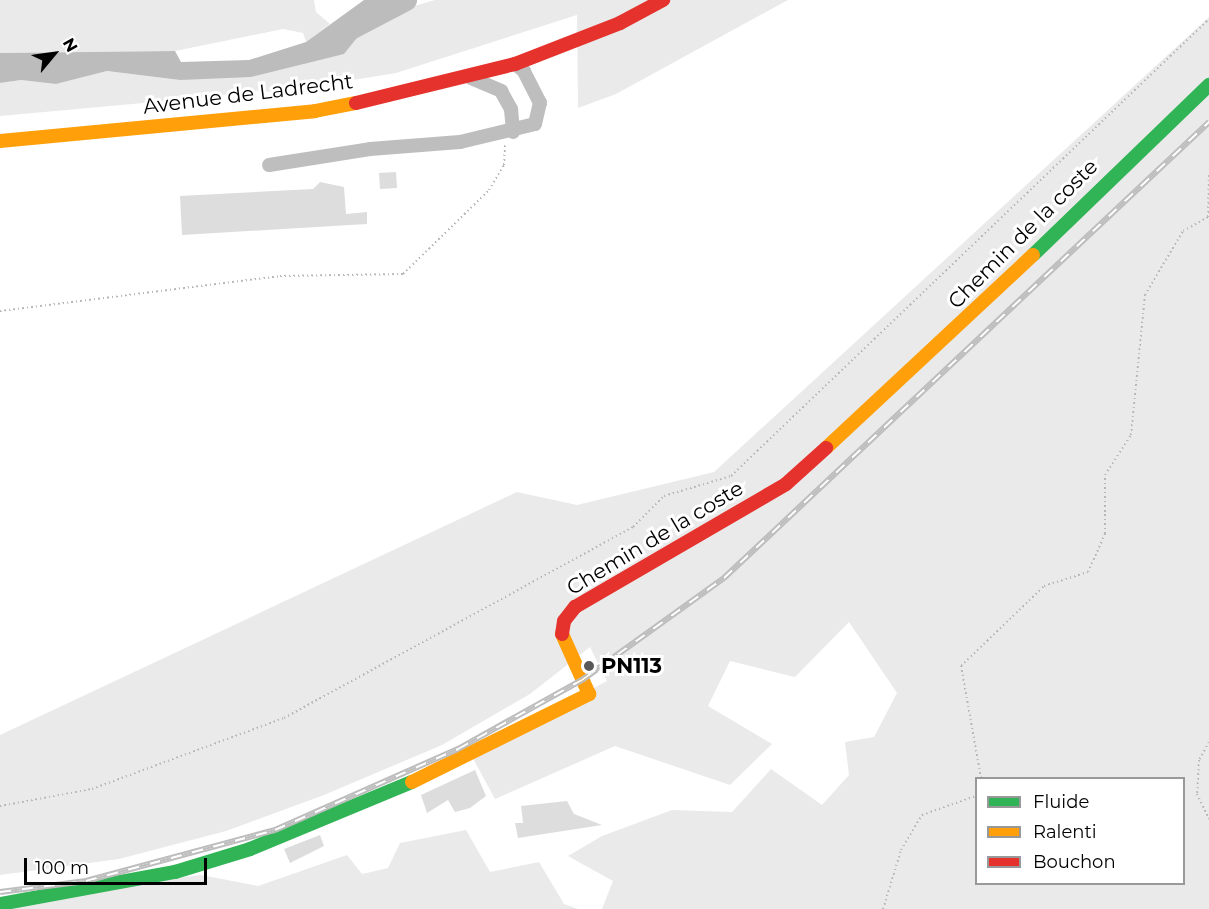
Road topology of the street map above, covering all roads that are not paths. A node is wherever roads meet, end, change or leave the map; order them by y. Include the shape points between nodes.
1 (663, 0) edge
2 (515, 64) junction
3 (468, 77) junction
4 (1209, 85) edge
5 (508, 134) junction
6 (0, 141) edge
7 (270, 165) dead end
8 (0, 904) edge

1 - 2 street, Avenue de Ladrecht via 620,23
2 - 3 street, Avenue de Ladrecht
2 - 5 street via 534,88 540,115 535,124
3 - 5 street via 501,92 511,109
3 - 6 street, Avenue de Ladrecht via 315,111
4 - 8 street, Chemin de la coste via 976,310 786,484 575,607 564,621 561,640 589,694 376,800 250,849 175,873
5 - 7 street

